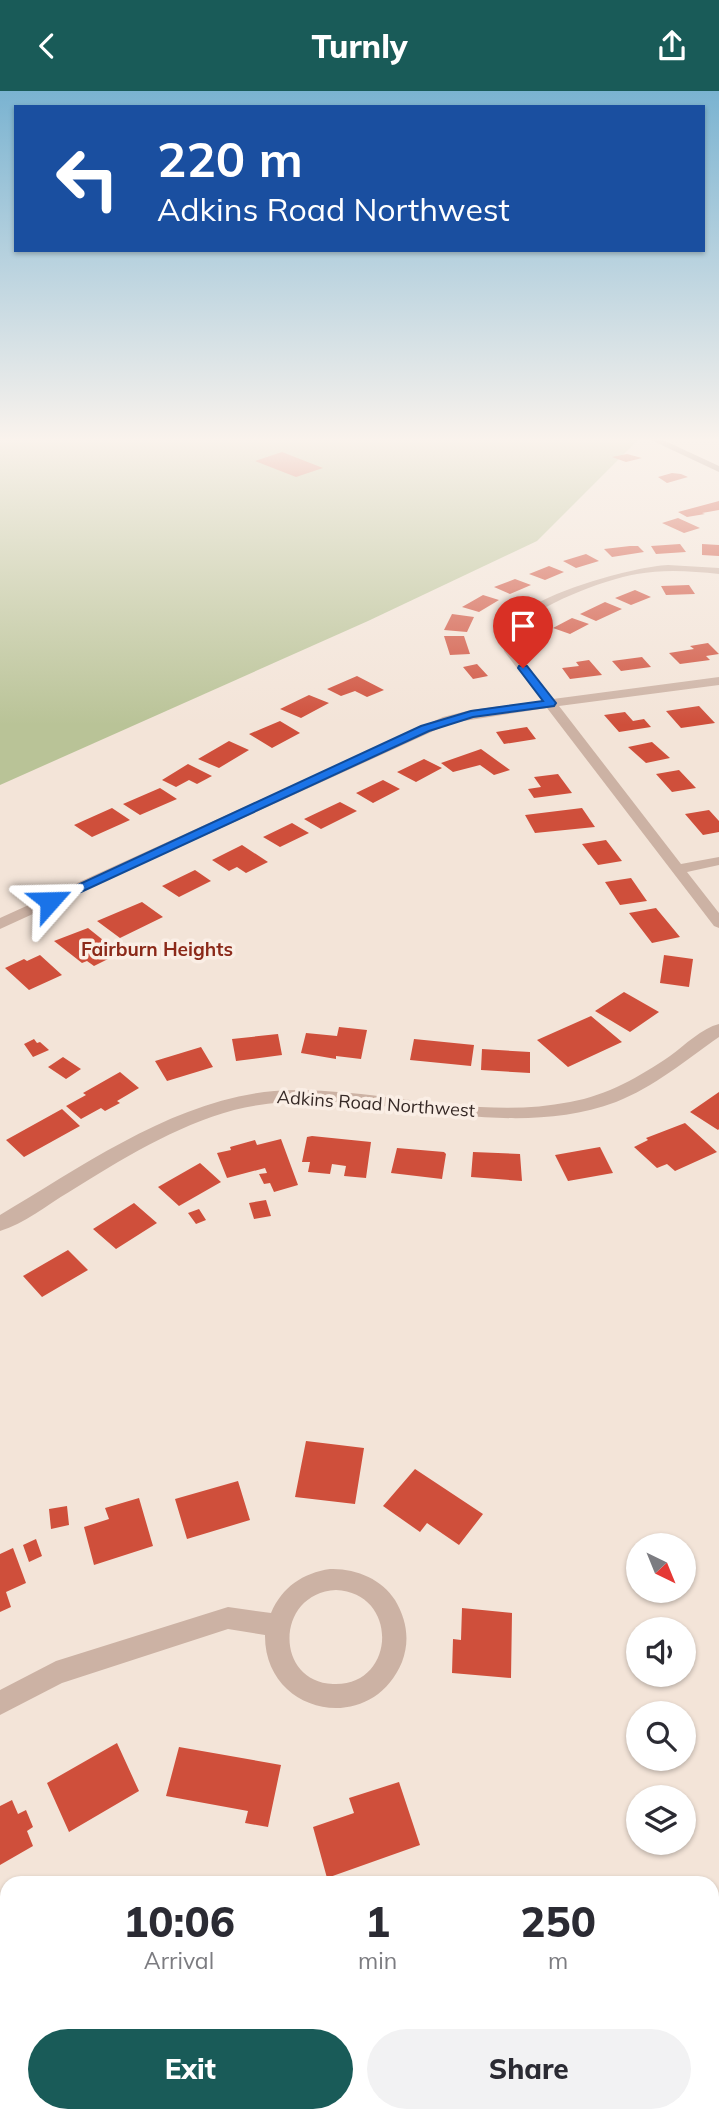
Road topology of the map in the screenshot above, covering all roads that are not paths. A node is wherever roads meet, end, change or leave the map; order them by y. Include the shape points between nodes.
1 (719, 571) edge
2 (719, 681) edge
3 (550, 703) junction
4 (719, 861) edge
5 (678, 869) junction
6 (719, 923) edge
7 (0, 924) edge
8 (719, 1029) edge
9 (0, 1224) edge
10 (277, 1625) junction
11 (0, 1703) edge

1 - 3 street via 636,571 609,578 516,621 506,640 510,651
2 - 3 street
3 - 5 street
3 - 7 street via 471,714 425,728
4 - 5 street
5 - 6 street
8 - 9 street, Adkins Road Northwest via 642,1082 600,1102 562,1111 522,1114 308,1096 229,1104 168,1128
10 - 10 street via 281,1664 311,1691 353,1693 387,1669 395,1651 397,1631 392,1613 367,1588 350,1581 322,1583 297,1594
10 - 11 street via 228,1618 56,1673

